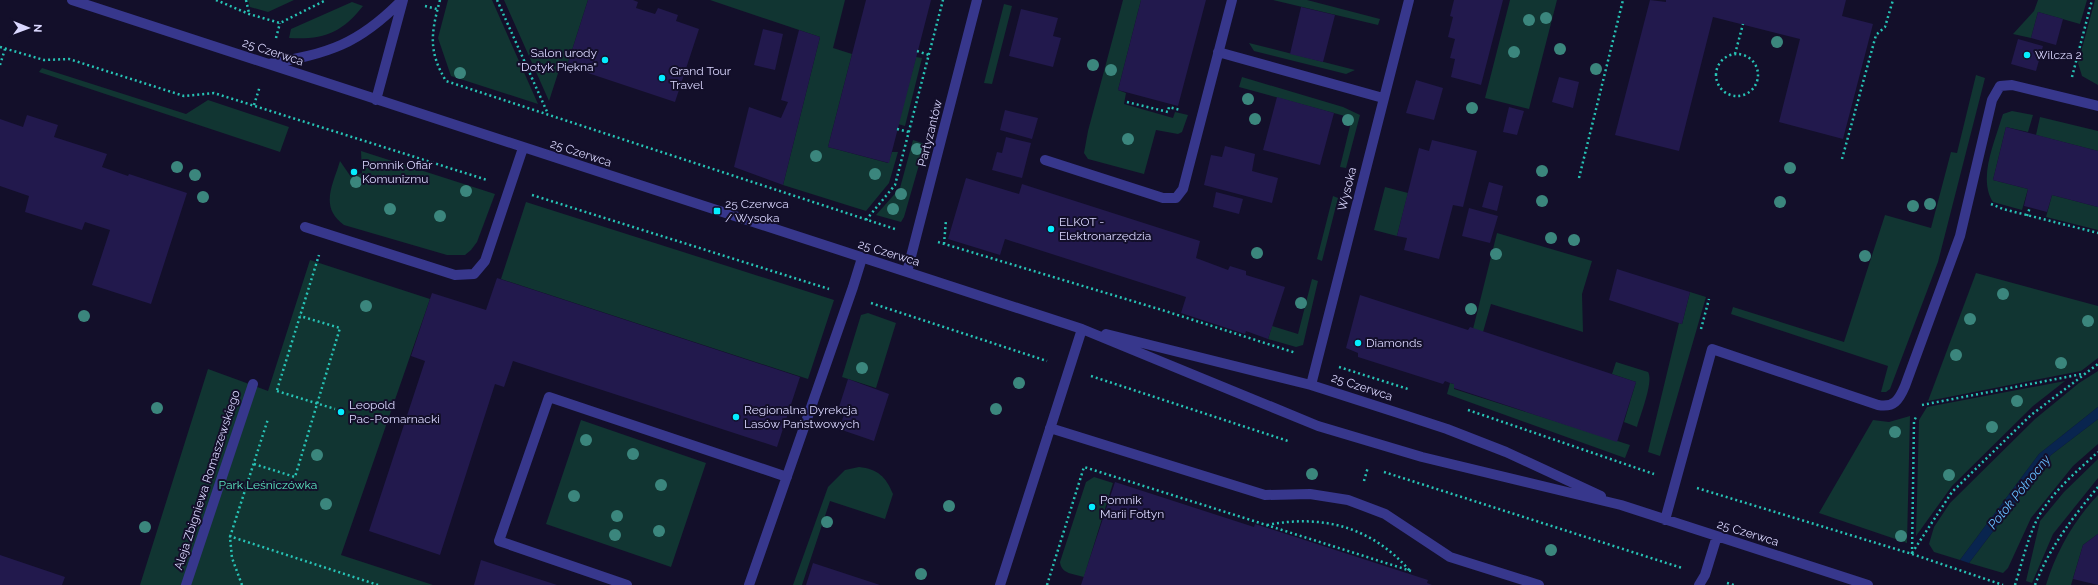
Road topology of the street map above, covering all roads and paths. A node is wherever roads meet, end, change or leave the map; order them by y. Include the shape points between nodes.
1 (72, 0) edge
2 (216, 0) edge
3 (246, 0) edge
4 (326, 0) edge
5 (402, 0) edge
6 (440, 0) edge
7 (498, 0) edge
8 (943, 0) edge
9 (977, 0) edge
10 (1232, 0) edge
11 (1409, 0) edge
12 (1623, 0) edge
13 (1893, 0) edge
14 (2092, 0) edge
15 (249, 14) junction
16 (1743, 24) dead end
17 (0, 47) edge
18 (5, 49) junction
19 (917, 51) dead end
20 (1218, 52) junction
21 (1735, 54) junction
22 (929, 55) junction
23 (268, 64) junction
24 (0, 65) edge
25 (1383, 98) junction
26 (2066, 99) junction
27 (376, 100) junction
28 (1127, 102) dead end
29 (2098, 106) edge
30 (1183, 110) dead end
31 (548, 115) junction
32 (897, 129) dead end
33 (909, 132) junction
34 (523, 148) junction
35 (1842, 159) dead end
36 (1045, 160) dead end
37 (1579, 178) dead end
38 (510, 188) junction
39 (1989, 203) dead end
40 (2030, 207) dead end
41 (2027, 216) junction
42 (866, 220) junction
43 (305, 227) dead end
44 (2098, 233) edge
45 (916, 235) junction
46 (320, 254) dead end
47 (862, 258) junction
48 (907, 272) junction
49 (850, 296) junction
50 (300, 316) junction
51 (1082, 329) junction
52 (1317, 360) junction
53 (2098, 364) edge
54 (1069, 369) junction
55 (2083, 374) junction
56 (253, 384) dead end
57 (1311, 385) junction
58 (277, 391) junction
59 (1416, 392) dead end
60 (275, 398) dead end
61 (1924, 398) dead end
62 (317, 404) junction
63 (1921, 405) junction
64 (1461, 408) dead end
65 (335, 409) dead end
66 (270, 413) dead end
67 (1050, 428) junction
68 (1289, 441) dead end
69 (2098, 452) edge
70 (254, 464) junction
71 (1362, 465) dead end
72 (1376, 470) dead end
73 (787, 477) junction
74 (1364, 479) dead end
75 (1676, 481) junction
76 (2098, 487) edge
77 (1621, 506) junction
78 (1665, 520) junction
79 (206, 524) junction
80 (1266, 525) junction
81 (1717, 536) junction
82 (230, 537) junction
83 (1912, 554) junction
84 (1705, 575) junction
85 (186, 585) edge
86 (242, 585) edge
87 (378, 585) edge
88 (627, 585) edge
89 (749, 585) edge
90 (1000, 585) edge
91 (1047, 585) edge
92 (1539, 585) edge
93 (1699, 585) edge
94 (1734, 585) edge
95 (1868, 585) edge
96 (2003, 585) edge
97 (2015, 585) edge
98 (2035, 585) edge

1 - 23 street, 25 Czerwca
2 - 15 path
3 - 15 path
4 - 15 path via 280,23
5 - 23 street via 360,37 326,52
5 - 27 street
6 - 31 path via 432,32 432,47 436,66 446,81
7 - 31 path
8 - 22 path
9 - 45 street, Partyzantów
10 - 20 street
11 - 25 street, Wysoka
12 - 37 path
13 - 35 path via 1885,27 1876,35
14 - 26 path
16 - 21 path
17 - 18 path
18 - 24 path
18 - 38 path via 44,60 70,59 184,96 214,93
19 - 22 path
20 - 25 street
20 - 36 street via 1183,189 1176,198 1163,198
21 - 21 path via 1746,56 1754,62 1758,72 1757,82 1752,91 1743,96 1732,97 1723,92 1717,84 1715,74 1718,64
22 - 33 path
23 - 27 street, 25 Czerwca
25 - 52 street, Wysoka
26 - 29 street
26 - 75 street via 2012,86 2000,86 1997,90 1992,100 1955,252 1905,386 1894,404 1878,405 1712,349
27 - 34 street, 25 Czerwca
28 - 30 path via 1168,112 1169,107
31 - 42 path
32 - 33 path
33 - 42 path via 895,186
34 - 38 street
34 - 47 street, 25 Czerwca
38 - 43 street via 485,261 474,274 454,275
38 - 49 path
39 - 41 path
40 - 41 path
41 - 44 path
42 - 45 path
45 - 48 street, Partyzantów
45 - 52 path
46 - 50 path
47 - 48 street, 25 Czerwca
47 - 49 street
48 - 51 street, 25 Czerwca
49 - 54 path
49 - 73 street
50 - 58 path
50 - 62 path via 340,328
51 - 54 street
51 - 57 street, 25 Czerwca
51 - 77 street, 25 Czerwca via 1318,426 1422,457
52 - 57 street, Wysoka
52 - 59 path
53 - 55 path
54 - 67 street
54 - 68 path
55 - 63 path
55 - 83 path via 2031,415 1952,492
56 - 79 street, Aleja Zbigniewa Romaszewskiego
57 - 77 street, 25 Czerwca via 1462,434
58 - 60 path
58 - 62 path
61 - 63 path
62 - 65 path
62 - 70 path via 295,477
63 - 83 path via 1914,421
64 - 75 path
66 - 70 path
67 - 90 street
67 - 92 street via 1265,495 1310,494 1348,500 1385,514 1450,557
69 - 97 path via 2046,504 2034,526
70 - 82 path
71 - 74 path via 1368,467
72 - 84 path
73 - 88 street via 549,397 500,541
73 - 89 street
75 - 78 street
75 - 83 path
76 - 98 path via 2069,521
77 - 78 street, 25 Czerwca
78 - 81 street, 25 Czerwca
79 - 82 path
79 - 85 street, Aleja Zbigniewa Romaszewskiego
80 - 80 path via 1403,569 1411,571 1386,548 1349,527 1291,520
80 - 91 path via 1084,467
81 - 84 street
81 - 95 street, 25 Czerwca
82 - 86 path via 232,558
82 - 87 path
83 - 96 path
84 - 93 street
84 - 94 path

